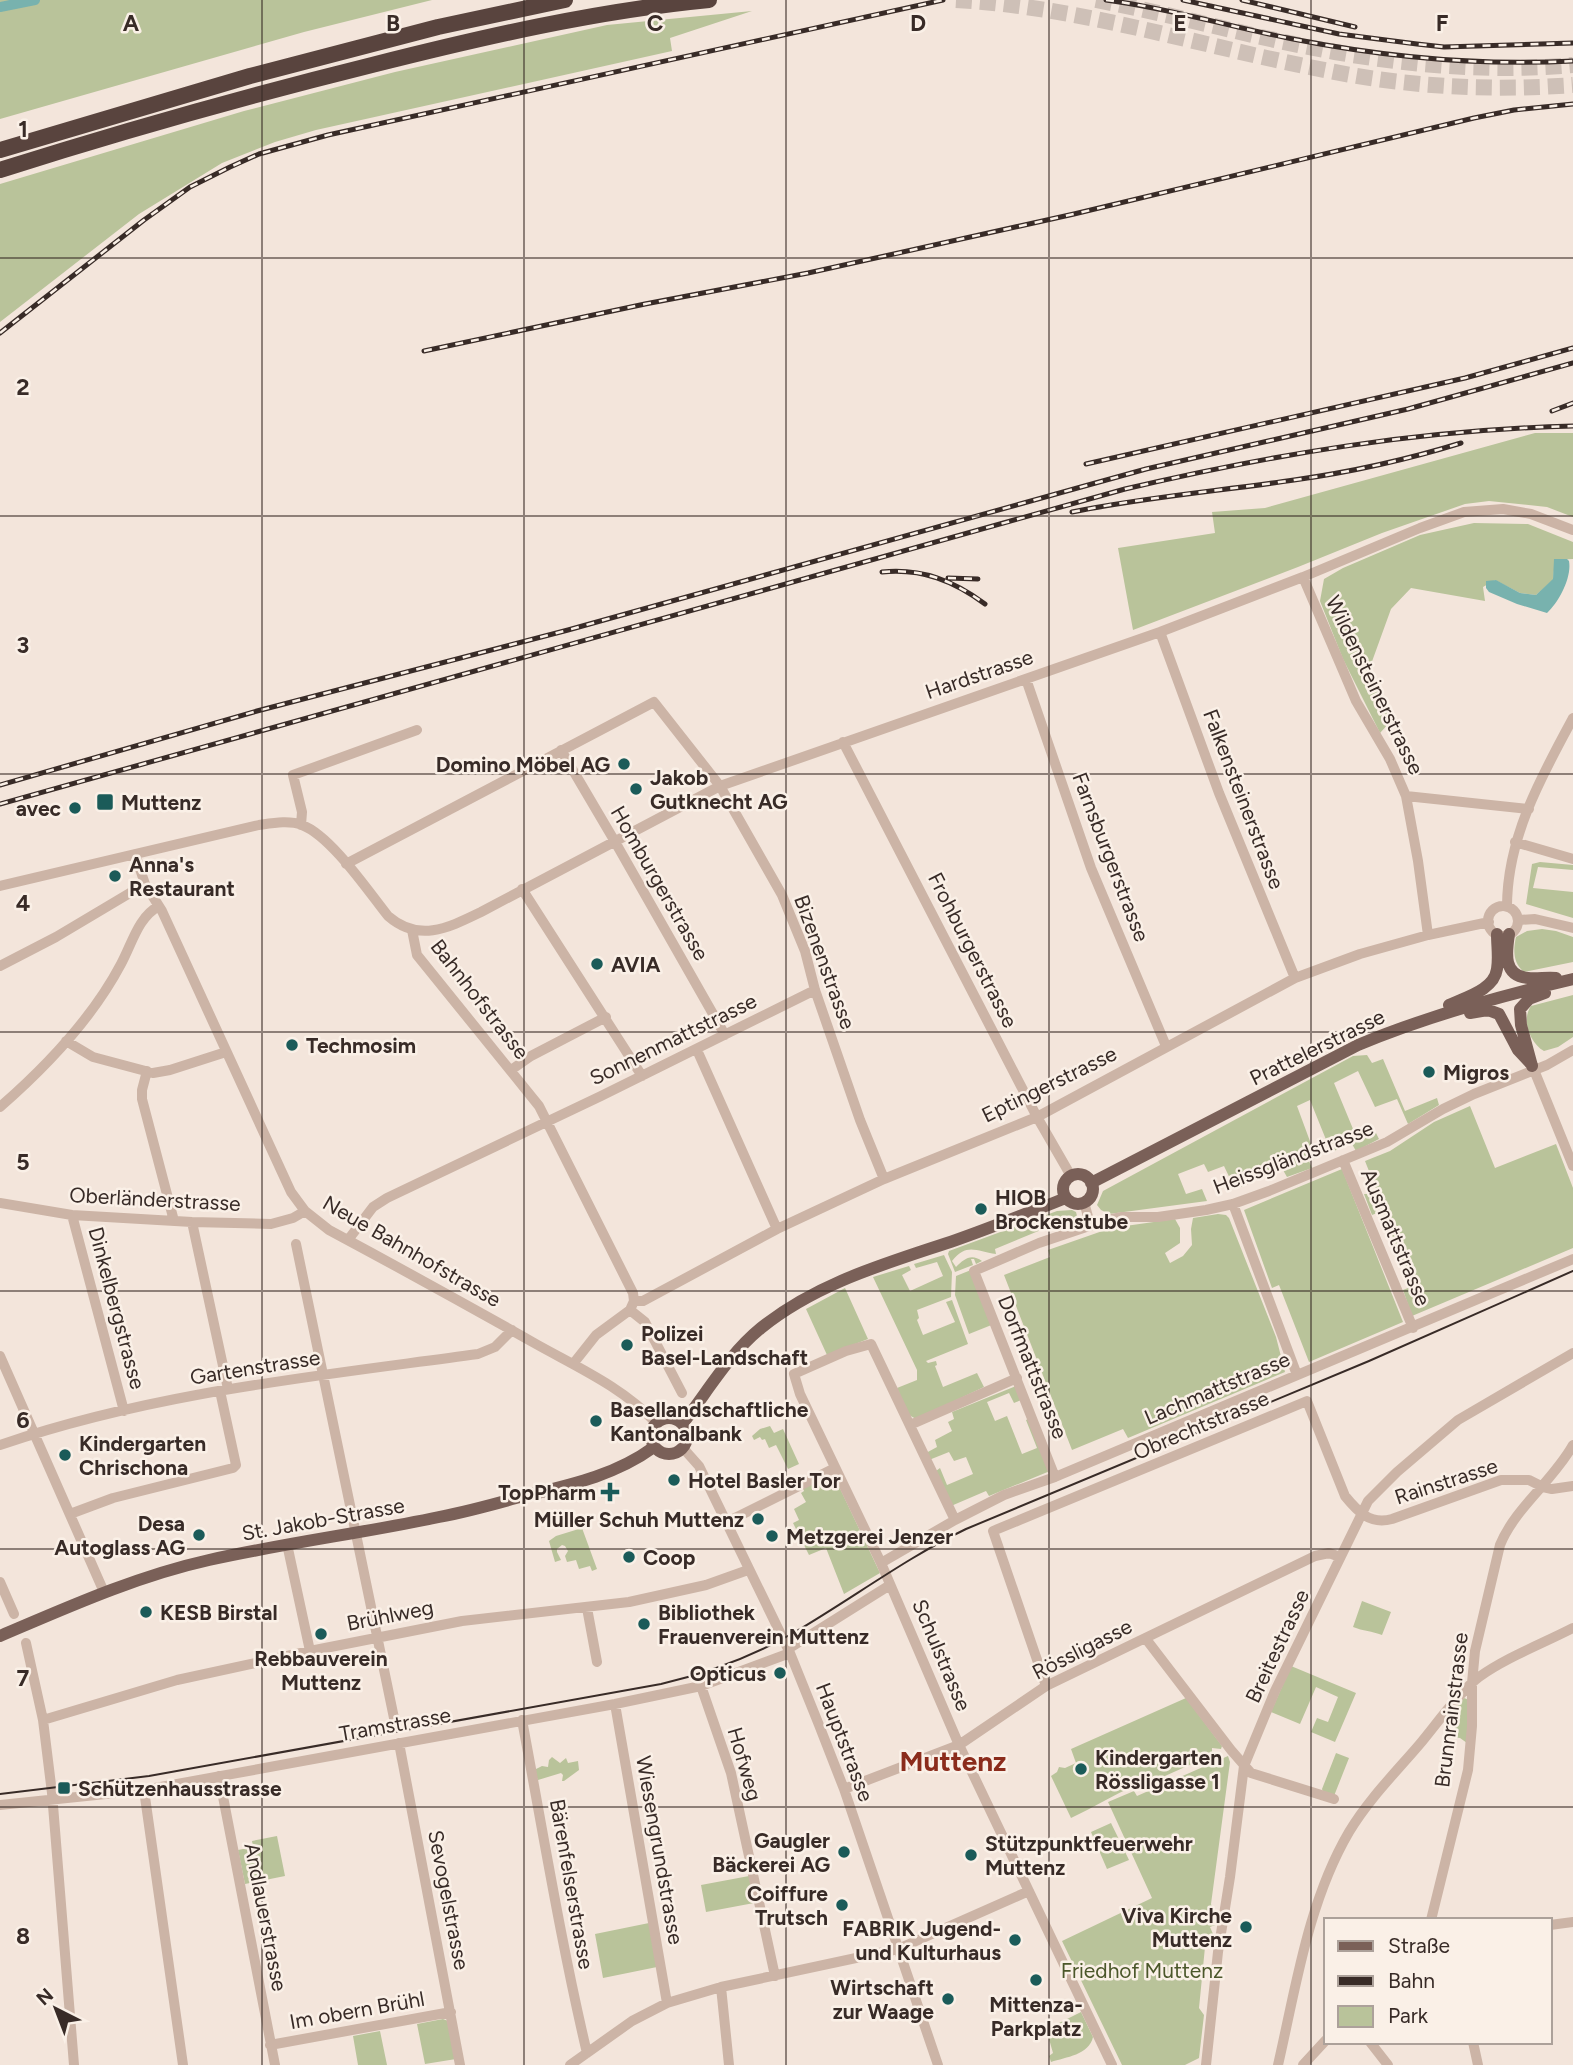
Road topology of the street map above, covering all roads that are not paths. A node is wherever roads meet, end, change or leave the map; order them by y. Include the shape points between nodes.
1 (565, 0) edge
2 (709, 0) edge
3 (0, 150) edge
4 (0, 170) edge
5 (1573, 530) edge
6 (1303, 577) junction
7 (1160, 632) junction
8 (1026, 679) junction
9 (1573, 718) edge
10 (417, 730) dead end
11 (843, 742) junction
12 (561, 750) junction
13 (720, 786) junction
14 (1406, 796) junction
15 (1529, 809) junction
16 (301, 825) junction
17 (614, 840) junction
18 (1515, 842) junction
19 (135, 854) junction
20 (1573, 859) edge
21 (346, 864) junction
22 (145, 884) junction
23 (0, 886) edge
24 (522, 889) junction
25 (159, 906) junction
26 (1507, 907) junction
27 (1518, 920) junction
28 (1489, 922) junction
29 (1573, 928) edge
30 (412, 930) junction
31 (1503, 934) junction
32 (1427, 935) junction
33 (0, 966) edge
34 (1295, 978) junction
35 (1570, 979) edge
36 (815, 990) junction
37 (606, 1017) junction
38 (1388, 1032) junction
39 (724, 1035) junction
40 (66, 1041) junction
41 (1166, 1046) junction
42 (697, 1050) junction
43 (1573, 1050) edge
44 (226, 1052) junction
45 (1533, 1068) junction
46 (511, 1070) junction
47 (148, 1072) junction
48 (642, 1076) junction
49 (0, 1107) edge
50 (1038, 1116) junction
51 (548, 1121) junction
52 (1343, 1160) junction
53 (1573, 1166) edge
54 (1071, 1176) junction
55 (884, 1179) junction
56 (1091, 1183) junction
57 (1066, 1198) junction
58 (1084, 1202) junction
59 (0, 1203) edge
60 (1233, 1204) junction
61 (305, 1211) junction
62 (72, 1215) junction
63 (174, 1221) junction
64 (192, 1222) junction
65 (1090, 1224) junction
66 (778, 1229) junction
67 (348, 1240) junction
68 (296, 1244) dead end
69 (1573, 1259) edge
70 (974, 1270) joint
71 (632, 1306) junction
72 (1413, 1328) junction
73 (512, 1331) junction
74 (1573, 1353) edge
75 (0, 1356) edge
76 (573, 1364) junction
77 (324, 1375) junction
78 (1297, 1375) junction
79 (1017, 1378) junction
80 (224, 1390) junction
81 (681, 1394) dead end
82 (124, 1411) junction
83 (656, 1423) junction
84 (683, 1423) junction
85 (910, 1425) junction
86 (34, 1433) junction
87 (0, 1445) edge
88 (1573, 1445) edge
89 (654, 1447) junction
90 (683, 1448) junction
91 (835, 1468) junction
92 (1055, 1477) junction
93 (1573, 1486) edge
94 (1543, 1487) junction
95 (1362, 1513) junction
96 (69, 1514) junction
97 (955, 1520) junction
98 (727, 1522) junction
99 (355, 1533) junction
100 (287, 1544) junction
101 (1340, 1557) junction
102 (881, 1563) junction
103 (748, 1570) junction
104 (0, 1582) edge
105 (890, 1585) junction
106 (104, 1592) junction
107 (587, 1608) junction
108 (14, 1614) dead end
109 (1573, 1628) edge
110 (0, 1636) edge
111 (377, 1637) junction
112 (1146, 1639) junction
113 (26, 1643) dead end
114 (310, 1651) junction
115 (789, 1651) junction
116 (597, 1662) dead end
117 (1472, 1683) junction
118 (701, 1686) junction
119 (1046, 1686) junction
120 (615, 1704) junction
121 (394, 1718) dead end
122 (43, 1720) junction
123 (522, 1720) junction
124 (399, 1743) junction
125 (960, 1745) junction
126 (1244, 1766) junction
127 (219, 1776) junction
128 (844, 1789) junction
129 (144, 1790) junction
130 (1334, 1799) dead end
131 (52, 1800) junction
132 (0, 1805) edge
133 (1029, 1892) junction
134 (1431, 1918) edge
135 (1573, 1922) edge
136 (1552, 1925) edge
137 (898, 1949) junction
138 (775, 1976) junction
139 (721, 1987) junction
140 (667, 2003) junction
141 (451, 2012) junction
142 (1324, 2042) edge
143 (1372, 2044) edge
144 (1473, 2044) edge
145 (270, 2045) junction
146 (587, 2053) junction
147 (74, 2065) edge
148 (183, 2065) edge
149 (275, 2065) edge
150 (460, 2065) edge
151 (570, 2065) edge
152 (729, 2065) edge
153 (938, 2065) edge
154 (1112, 2065) edge
155 (1206, 2065) edge
156 (1278, 2065) edge
157 (1303, 2065) edge
158 (1388, 2065) edge
159 (1478, 2065) edge

1 - 3 highway via 264,72
2 - 4 highway via 618,11 428,51 254,94
5 - 6 street, Hardstrasse via 1503,509 1464,512
6 - 7 street, Hardstrasse
6 - 14 street, Wildensteinerstrasse via 1356,701 1391,759
7 - 8 street, Hardstrasse
7 - 34 street, Falkensteinerstrasse via 1219,793
8 - 11 street, Hardstrasse
8 - 41 street, Farnsburgerstrasse via 1091,868
9 - 15 street
10 - 16 street via 293,775
11 - 13 street, Hardstrasse
11 - 50 street, Frohburgerstrasse
12 - 13 street, Bizenenstrasse via 654,702
12 - 17 street, Homburgerstrasse
12 - 21 street
13 - 17 street, Hardstrasse
13 - 36 street, Bizenenstrasse via 782,895
14 - 15 street
14 - 32 street, Wildensteinerstrasse
15 - 18 street
16 - 19 street via 259,825
16 - 21 street, Bahnhofstrasse via 325,841
17 - 24 street, Hardstrasse
17 - 39 street, Homburgerstrasse
18 - 20 street
18 - 26 street
19 - 22 street, Neue Bahnhofstrasse
19 - 23 street
21 - 30 street, Bahnhofstrasse via 388,916
22 - 25 street, Neue Bahnhofstrasse
22 - 33 street
24 - 30 street, Hardstrasse via 455,924
24 - 37 street
25 - 40 street via 144,919 112,982
25 - 44 street, Neue Bahnhofstrasse
26 - 27 street
26 - 28 street via 1494,910
27 - 29 street
27 - 31 street via 1516,929
28 - 31 street via 1491,929
28 - 32 street, Eptingerstrasse
30 - 46 street, Bahnhofstrasse via 416,955
31 - 35 main road via 1507,964 1517,976
31 - 38 main road via 1497,971 1488,985
32 - 34 street, Eptingerstrasse
34 - 41 street, Eptingerstrasse
35 - 38 main road, Prattelerstrasse
35 - 45 main road via 1529,999 1520,1009
36 - 39 street, Sonnenmattstrasse
36 - 55 street, Bizenenstrasse
37 - 46 street
37 - 48 street
38 - 45 main road via 1488,1010 1502,1017
38 - 56 main road, Prattelerstrasse
39 - 42 street, Sonnenmattstrasse
40 - 47 street via 93,1057
40 - 49 street
41 - 50 street, Eptingerstrasse
42 - 48 street, Sonnenmattstrasse
42 - 66 street
43 - 45 street, Heissgländstrasse
44 - 47 street
44 - 61 street, Neue Bahnhofstrasse via 291,1192
45 - 52 street, Heissgländstrasse
45 - 53 street
46 - 51 street, Bahnhofstrasse
47 - 63 street via 142,1099
48 - 51 street, Sonnenmattstrasse
50 - 54 street, Frohburgerstrasse
50 - 55 street, Eptingerstrasse
51 - 67 street, Sonnenmattstrasse via 387,1198 373,1207
51 - 71 street, Bahnhofstrasse via 633,1293
52 - 60 street, Heissgländstrasse
52 - 72 street, Ausmattstrasse
54 - 56 main road via 1085,1176
54 - 57 main road via 1063,1185
55 - 66 street, Eptingerstrasse
56 - 58 main road via 1092,1192
57 - 58 main road
57 - 84 main road via 821,1290 761,1328 735,1352
58 - 65 street
59 - 62 street, Oberländerstrasse
60 - 65 street, Heissgländstrasse
60 - 78 street
61 - 64 street, Oberländerstrasse via 271,1224
61 - 67 street, Neue Bahnhofstrasse
62 - 63 street, Oberländerstrasse
62 - 82 street, Dinkelbergstrasse
63 - 64 street, Oberländerstrasse
64 - 80 street
65 - 70 street, Heissgländstrasse
66 - 71 street, Eptingerstrasse
67 - 73 street, Neue Bahnhofstrasse
68 - 77 street
69 - 72 street, Lachmattstrasse
70 - 79 street, Dorfmattstrasse
71 - 76 street via 596,1335
71 - 81 street, Bahnhofstrasse via 645,1322
72 - 78 street, Lachmattstrasse
73 - 76 street, Neue Bahnhofstrasse
73 - 77 street, Gartenstrasse via 495,1347 478,1354
74 - 95 street, Breitestrasse via 1458,1420 1397,1472
75 - 86 street
76 - 83 street, Neue Bahnhofstrasse via 618,1391
77 - 80 street, Gartenstrasse
77 - 99 street
78 - 92 street, Lachmattstrasse
79 - 85 street
79 - 92 street, Dorfmattstrasse
80 - 82 street, Gartenstrasse
80 - 96 street via 233,1468 113,1498
82 - 86 street, Gartenstrasse
83 - 84 main road via 667,1418
83 - 89 main road via 651,1432
84 - 90 main road via 687,1438
85 - 91 street, Schulstrasse via 871,1344 794,1374
85 - 97 street
86 - 87 street, Gartenstrasse
86 - 96 street
88 - 94 street, Brunnrainstrasse
89 - 90 main road via 668,1454
89 - 99 main road, St. Jakob-Strasse via 617,1469 584,1481
90 - 98 street, Hauptstrasse via 699,1466
91 - 98 street
91 - 102 street, Schulstrasse
92 - 97 street, Lachmattstrasse
93 - 94 street, Rainstrasse
94 - 95 street, Rainstrasse via 1529,1480 1501,1480 1382,1522
94 - 117 street, Brunnrainstrasse via 1500,1545
95 - 101 street, Breitestrasse
95 - 119 street, Obrechtstrasse via 1345,1496 1307,1401 993,1531
96 - 106 street
97 - 102 street, Lachmattstrasse
98 - 103 street, Hauptstrasse
99 - 100 main road, St. Jakob-Strasse
99 - 111 street
100 - 106 main road, St. Jakob-Strasse via 207,1560
100 - 114 street
101 - 112 street, Rössligasse via 1329,1553 1315,1556
101 - 126 street, Breitestrasse
102 - 105 street, Schulstrasse
103 - 107 street, Brühlweg via 706,1585
103 - 115 street, Hauptstrasse
104 - 108 street
105 - 115 street, Tramstrasse
105 - 125 street, Schulstrasse
106 - 110 main road, St. Jakob-Strasse
107 - 111 street, Brühlweg via 462,1621
107 - 116 street
109 - 117 street
111 - 114 street, Brühlweg
111 - 121 street
112 - 119 street, Rössligasse
112 - 126 street
113 - 122 street
114 - 122 street, Brühlweg via 177,1680
115 - 118 street, Tramstrasse
115 - 128 street, Hauptstrasse
117 - 134 street, Brunnrainstrasse via 1468,1770
117 - 156 street via 1365,1809 1329,1871
118 - 120 street, Tramstrasse
118 - 138 street, Hofweg via 731,1773
119 - 125 street, Rössligasse
120 - 123 street, Tramstrasse
120 - 140 street, Wiesengrundstrasse
122 - 131 street
123 - 124 street, Tramstrasse
123 - 146 street, Bärenfelserstrasse
124 - 127 street, Tramstrasse
124 - 141 street, Sevogelstrasse
125 - 128 street, Rössligasse
125 - 133 street, Schulstrasse
126 - 130 street via 1251,1773
126 - 155 street, Breitestrasse
127 - 129 street, Tramstrasse
127 - 145 street, Andlauerstrasse
128 - 137 street, Hauptstrasse
129 - 131 street, Tramstrasse
129 - 148 street
131 - 132 street, Tramstrasse
131 - 147 street
133 - 137 street
133 - 154 street, Schulstrasse
135 - 136 street
137 - 138 street
137 - 153 street, Hauptstrasse
138 - 139 street
139 - 140 street
139 - 152 street
140 - 146 street
141 - 145 street, Im obern Brühl
141 - 150 street, Sevogelstrasse
142 - 157 street
143 - 158 street
144 - 159 street
145 - 149 street, Andlauerstrasse
146 - 151 street

